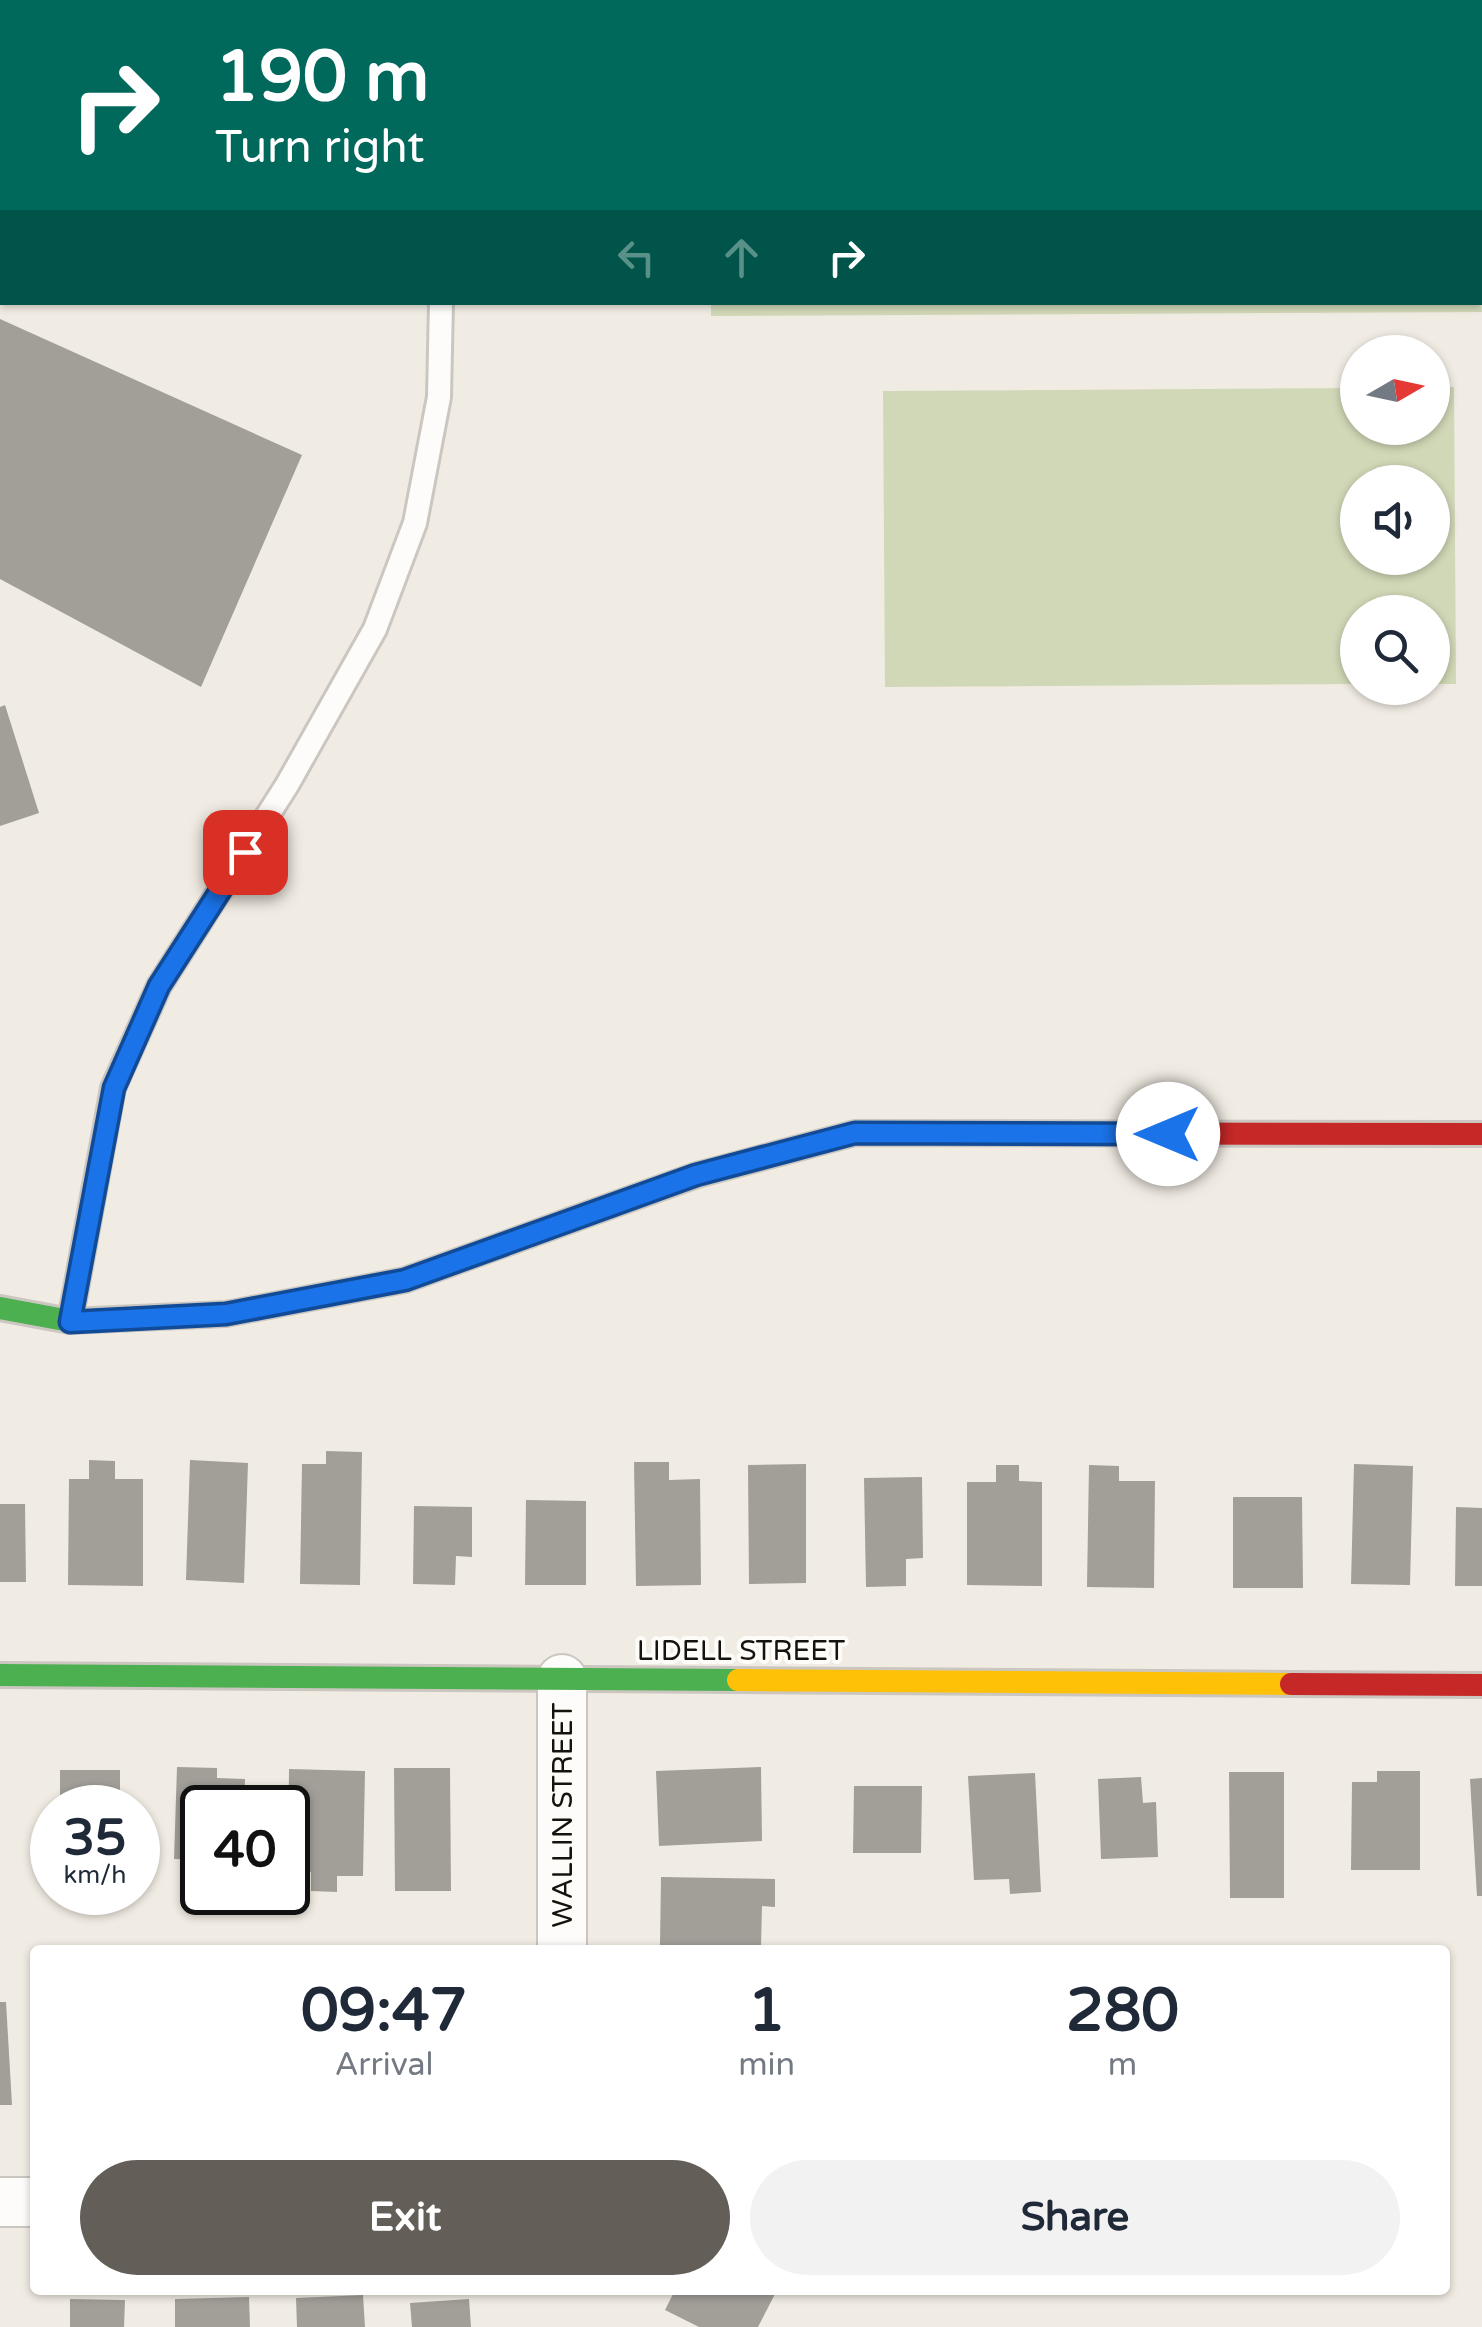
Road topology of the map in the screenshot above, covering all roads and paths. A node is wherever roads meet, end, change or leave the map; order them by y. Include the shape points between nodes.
1 (441, 305) edge
2 (1482, 1134) edge
3 (0, 1308) edge
4 (70, 1322) junction
5 (0, 1676) edge
6 (562, 1679) junction
7 (1482, 1685) edge
8 (562, 1945) edge
9 (0, 2202) edge
10 (30, 2202) edge

1 - 4 lane via 439,398 415,524 375,629 288,785 159,986 114,1088
2 - 4 street via 855,1133 696,1175 405,1280 226,1314
3 - 4 street
5 - 6 street, LIDELL STREET
6 - 7 street, LIDELL STREET
6 - 8 street, WALLIN STREET
9 - 10 street

